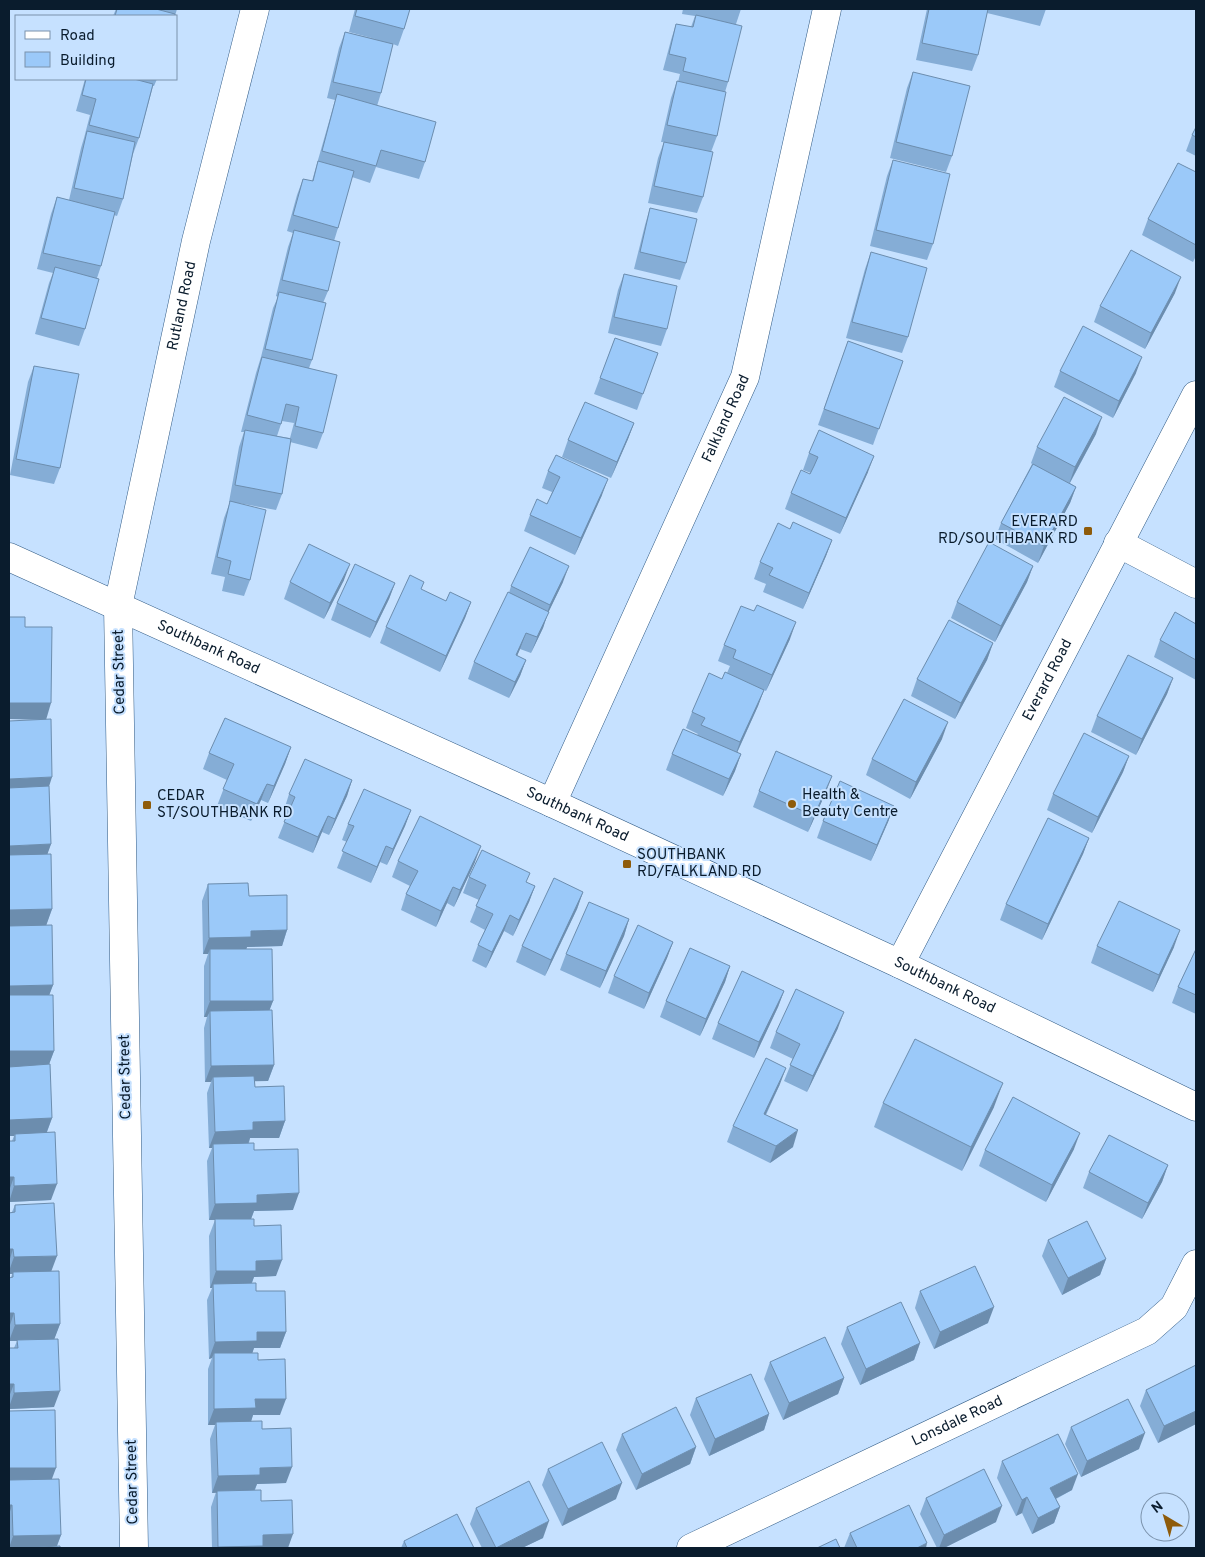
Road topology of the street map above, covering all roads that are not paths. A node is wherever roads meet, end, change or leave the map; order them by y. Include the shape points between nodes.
1 (254, 9) edge
2 (828, 9) edge
3 (1196, 395) edge
4 (1118, 543) junction
5 (9, 557) edge
6 (1196, 584) edge
7 (118, 606) junction
8 (552, 803) junction
9 (900, 964) junction
10 (1196, 1107) edge
11 (1196, 1264) edge
12 (134, 1548) edge
13 (691, 1548) edge

1 - 7 street, Rutland Road via 196,241
2 - 8 street, Falkland Road via 745,376
3 - 4 street, Everard Road
4 - 6 street
4 - 9 street, Everard Road
5 - 7 street, Southbank Road
7 - 8 street, Southbank Road
7 - 12 street, Cedar Street
8 - 9 street, Southbank Road
9 - 10 street, Southbank Road
11 - 13 street, Lonsdale Road via 1174,1307 1147,1331

